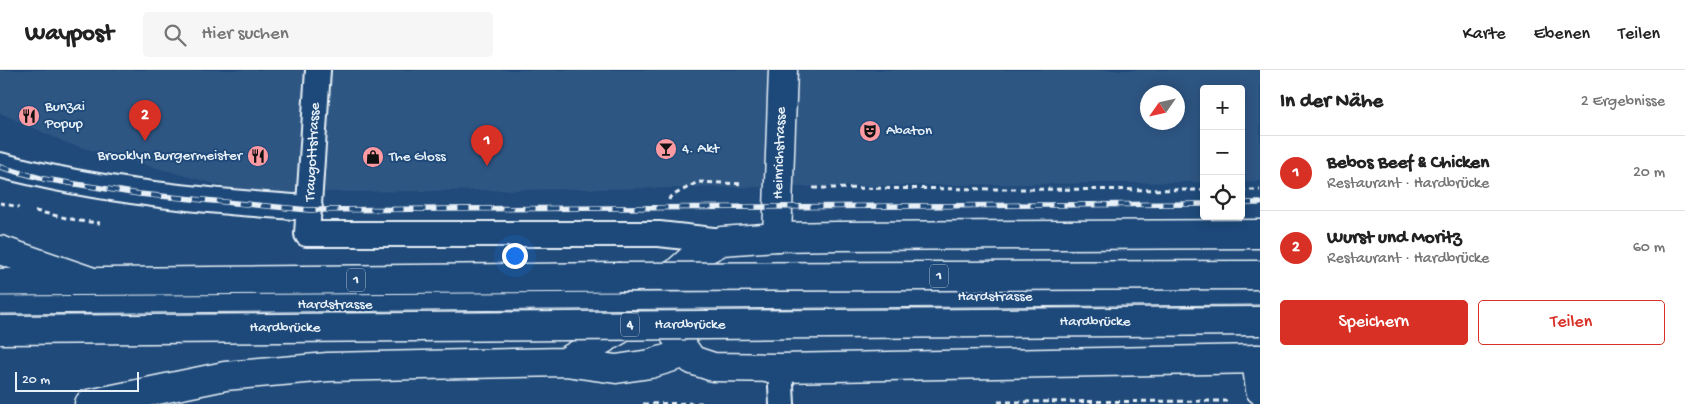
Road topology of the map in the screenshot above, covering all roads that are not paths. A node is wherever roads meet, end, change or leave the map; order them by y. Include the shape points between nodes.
1 (318, 70) edge
2 (782, 70) edge
3 (0, 165) edge
4 (310, 208) junction
5 (1260, 234) edge
6 (777, 237) junction
7 (722, 241) junction
8 (0, 250) edge
9 (1260, 275) edge
10 (94, 282) junction
11 (0, 283) edge
12 (1260, 295) edge
13 (669, 300) junction
14 (0, 307) edge
15 (1260, 320) edge
16 (0, 330) edge
17 (686, 353) junction
18 (1258, 359) edge
19 (566, 362) junction
20 (780, 368) junction
21 (1260, 390) edge
22 (89, 404) edge
23 (782, 404) edge

1 - 4 lane, Traugottstrasse
2 - 6 main road, Heinrichstrasse
3 - 4 lane via 47,178 149,194
4 - 7 lane, Traugottstrasse via 307,234 659,234
5 - 6 main road
6 - 7 main road
7 - 13 main road via 697,254 676,273
8 - 10 main road
9 - 10 main road, 1, bridge
10 - 11 main road, 1
12 - 13 lane, Hardstrasse
13 - 14 lane, Hardstrasse
13 - 17 main road via 674,334
13 - 19 main road
15 - 16 main road, Hardbrücke / 4, bridge
17 - 19 main road via 650,364 616,369
17 - 20 main road via 692,360 713,367
18 - 20 main road
18 - 21 main road
19 - 22 main road via 328,367 226,376
20 - 23 lane

